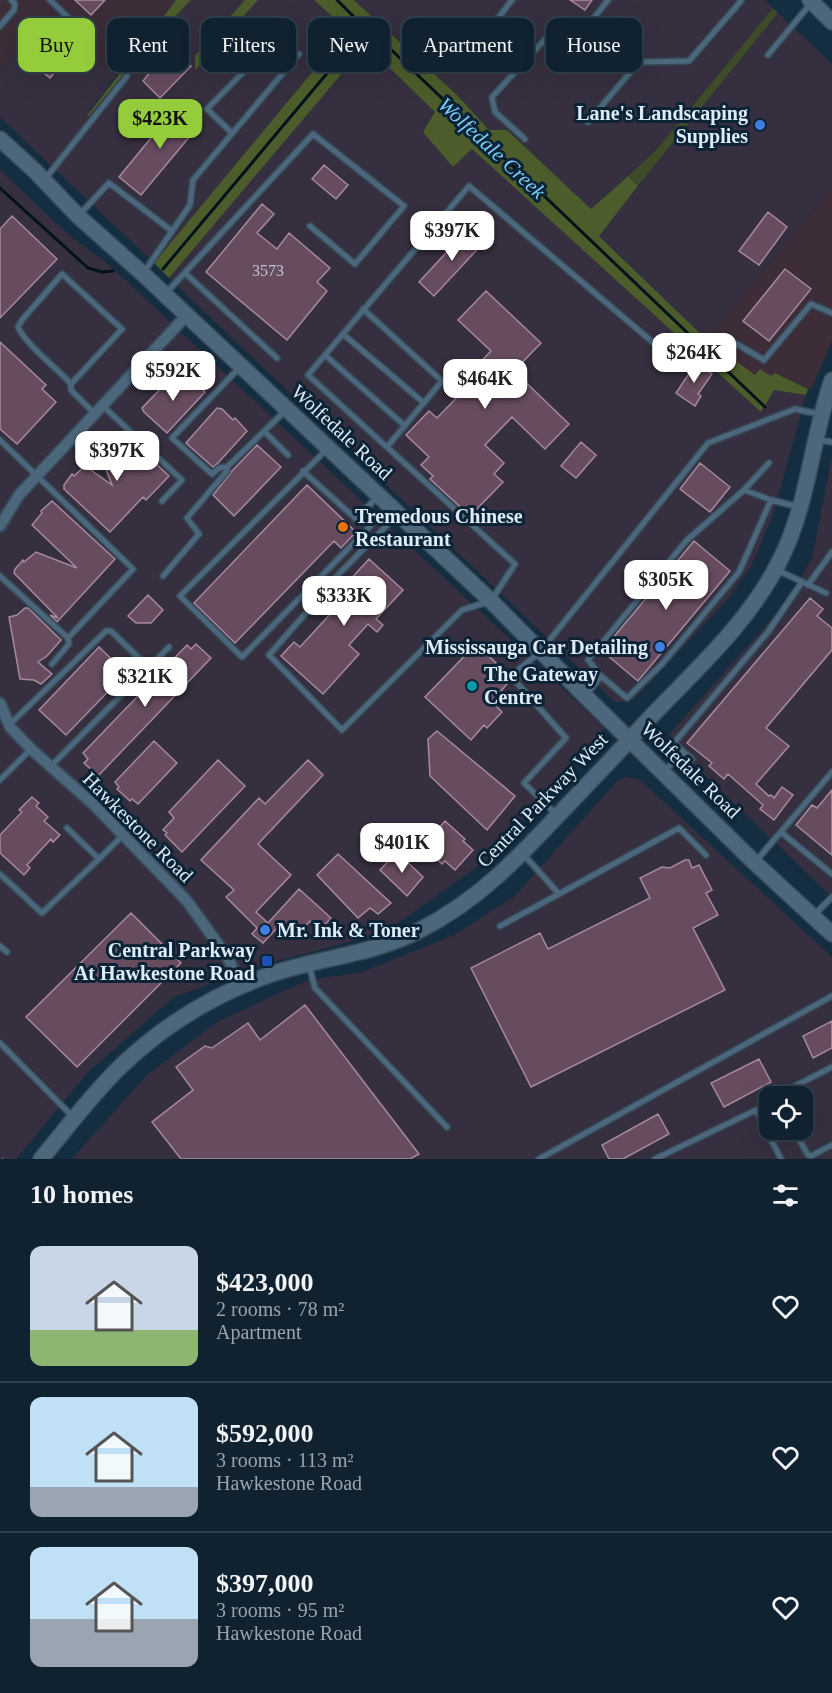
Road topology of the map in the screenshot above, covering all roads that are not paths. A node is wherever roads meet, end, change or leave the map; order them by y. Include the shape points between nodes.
1 (11, 0) edge
2 (50, 0) edge
3 (513, 0) edge
4 (608, 0) edge
5 (740, 0) edge
6 (812, 1) edge
7 (69, 18) edge
8 (499, 18) edge
9 (832, 22) edge
10 (0, 26) edge
11 (768, 55) dead end
12 (127, 76) dead end
13 (588, 122) dead end
14 (232, 133) junction
15 (525, 139) dead end
16 (2, 145) edge
17 (44, 180) junction
18 (78, 216) junction
19 (310, 226) dead end
20 (172, 231) junction
21 (185, 273) junction
22 (143, 274) junction
23 (165, 294) junction
24 (363, 309) junction
25 (832, 313) edge
26 (187, 315) junction
27 (343, 334) junction
28 (735, 343) dead end
29 (325, 355) junction
30 (277, 358) dead end
31 (676, 362) dead end
32 (242, 366) junction
33 (832, 380) edge
34 (71, 384) junction
35 (424, 403) junction
36 (287, 409) junction
37 (99, 410) junction
38 (821, 415) junction
39 (405, 426) junction
40 (264, 431) junction
41 (72, 439) junction
42 (816, 439) junction
43 (0, 440) edge
44 (832, 442) edge
45 (328, 447) junction
46 (387, 447) junction
47 (288, 455) dead end
48 (100, 463) dead end
49 (769, 463) dead end
50 (227, 467) junction
51 (303, 471) junction
52 (38, 476) junction
53 (744, 489) junction
54 (771, 500) junction
55 (162, 501) dead end
56 (389, 505) junction
57 (801, 507) junction
58 (0, 526) edge
59 (832, 552) edge
60 (775, 570) junction
61 (0, 576) edge
62 (163, 576) dead end
63 (805, 584) junction
64 (826, 593) dead end
65 (491, 601) junction
66 (68, 638) junction
67 (170, 647) dead end
68 (540, 652) junction
69 (139, 658) dead end
70 (52, 664) dead end
71 (601, 676) junction
72 (585, 696) junction
73 (0, 703) edge
74 (9, 725) junction
75 (630, 740) junction
76 (30, 749) junction
77 (684, 752) junction
78 (692, 759) dead end
79 (50, 767) junction
80 (663, 772) junction
81 (832, 772) edge
82 (0, 780) edge
83 (558, 816) junction
84 (67, 828) dead end
85 (782, 833) junction
86 (123, 835) junction
87 (523, 853) junction
88 (706, 855) dead end
89 (99, 859) junction
90 (755, 863) junction
91 (0, 874) edge
92 (832, 874) edge
93 (559, 894) junction
94 (832, 897) edge
95 (812, 916) junction
96 (500, 926) dead end
97 (832, 934) edge
98 (0, 946) edge
99 (7, 952) dead end
100 (309, 964) junction
101 (240, 985) junction
102 (832, 996) edge
103 (0, 1043) edge
104 (832, 1067) edge
105 (795, 1086) edge
106 (75, 1119) junction
107 (447, 1128) dead end
108 (800, 1140) edge
109 (832, 1145) edge
110 (41, 1159) edge
111 (539, 1159) edge
112 (655, 1159) edge
113 (781, 1159) edge

1 - 10 lane via 14,10
2 - 7 lane
3 - 8 lane
4 - 15 lane via 582,33 550,34 492,97 495,112
5 - 13 lane via 689,61 639,62
6 - 9 street
6 - 11 lane
12 - 17 lane
14 - 14 lane via 254,106 298,54 272,43 207,109
14 - 20 lane via 193,180 190,205
16 - 17 street, Wolfedale Road
17 - 18 street, Wolfedale Road
18 - 20 lane via 109,183
18 - 22 street, Wolfedale Road
19 - 21 lane via 355,264 404,206 312,134
20 - 22 lane
21 - 23 lane
21 - 30 lane
22 - 23 street, Wolfedale Road
23 - 26 street, Wolfedale Road
24 - 27 lane
24 - 31 lane via 470,186
24 - 35 lane via 442,381
25 - 28 lane via 811,304 764,360
26 - 32 street, Wolfedale Road
26 - 37 street
27 - 29 lane
27 - 35 lane
29 - 39 lane
29 - 46 lane via 308,375
32 - 36 street, Wolfedale Road
32 - 50 lane via 172,438 212,474
33 - 38 street, Central Parkway West
34 - 34 lane via 22,336 18,327 62,274 122,328
34 - 37 lane via 71,390
35 - 39 lane
36 - 40 lane
36 - 45 street, Wolfedale Road
37 - 41 street
37 - 55 lane via 182,480
38 - 42 street, Central Parkway West
38 - 68 lane via 795,409 708,443
39 - 46 lane
40 - 47 lane
40 - 50 lane
41 - 48 lane
41 - 52 street
42 - 44 lane
42 - 57 street, Central Parkway West
43 - 52 lane
45 - 51 lane
45 - 56 street, Wolfedale Road
46 - 65 lane via 515,564
49 - 53 lane
50 - 62 lane via 187,518 199,534
51 - 56 lane via 356,519
51 - 56 lane via 180,596 242,657
52 - 58 street via 19,495
52 - 66 lane via 133,569
53 - 54 lane
53 - 71 lane via 687,540 588,660
54 - 57 lane
54 - 71 lane via 739,572 662,664 627,698
56 - 65 street, Wolfedale Road
56 - 65 lane via 327,589 269,655 342,730 462,610
57 - 60 street, Central Parkway West
59 - 63 lane
60 - 63 lane
60 - 75 street, Central Parkway West via 739,623
61 - 66 lane
63 - 64 lane
63 - 77 lane via 674,743
65 - 68 street, Wolfedale Road
66 - 70 lane via 69,644
67 - 79 lane
68 - 72 street, Wolfedale Road
68 - 83 lane via 518,670 517,683 566,738 524,783
69 - 74 lane via 111,631 106,631
71 - 72 lane
72 - 75 street, Wolfedale Road
73 - 74 street, Hawkestone Road
74 - 76 street, Hawkestone Road
75 - 80 street, Wolfedale Road
75 - 83 street, Central Parkway West
76 - 79 street, Hawkestone Road
76 - 82 lane
77 - 78 lane
77 - 80 lane
79 - 86 street, Hawkestone Road
80 - 90 street, Wolfedale Road
81 - 85 lane
83 - 87 street, Central Parkway West
84 - 89 lane
85 - 90 lane
85 - 92 lane
86 - 89 lane
86 - 101 street, Hawkestone Road via 187,902 228,958
87 - 93 lane
87 - 100 street, Central Parkway West via 462,905 417,932
88 - 93 lane via 679,828
89 - 91 lane via 42,913
90 - 95 street, Wolfedale Road
93 - 96 lane
94 - 95 lane
95 - 97 street, Wolfedale Road
98 - 99 lane
100 - 101 street, Central Parkway West
100 - 107 lane via 315,988
101 - 106 street, Central Parkway West via 161,1032 120,1066
102 - 111 lane
103 - 106 lane
104 - 105 lane
106 - 110 street, Central Parkway West
108 - 109 lane via 811,1156
112 - 113 lane via 756,1110

